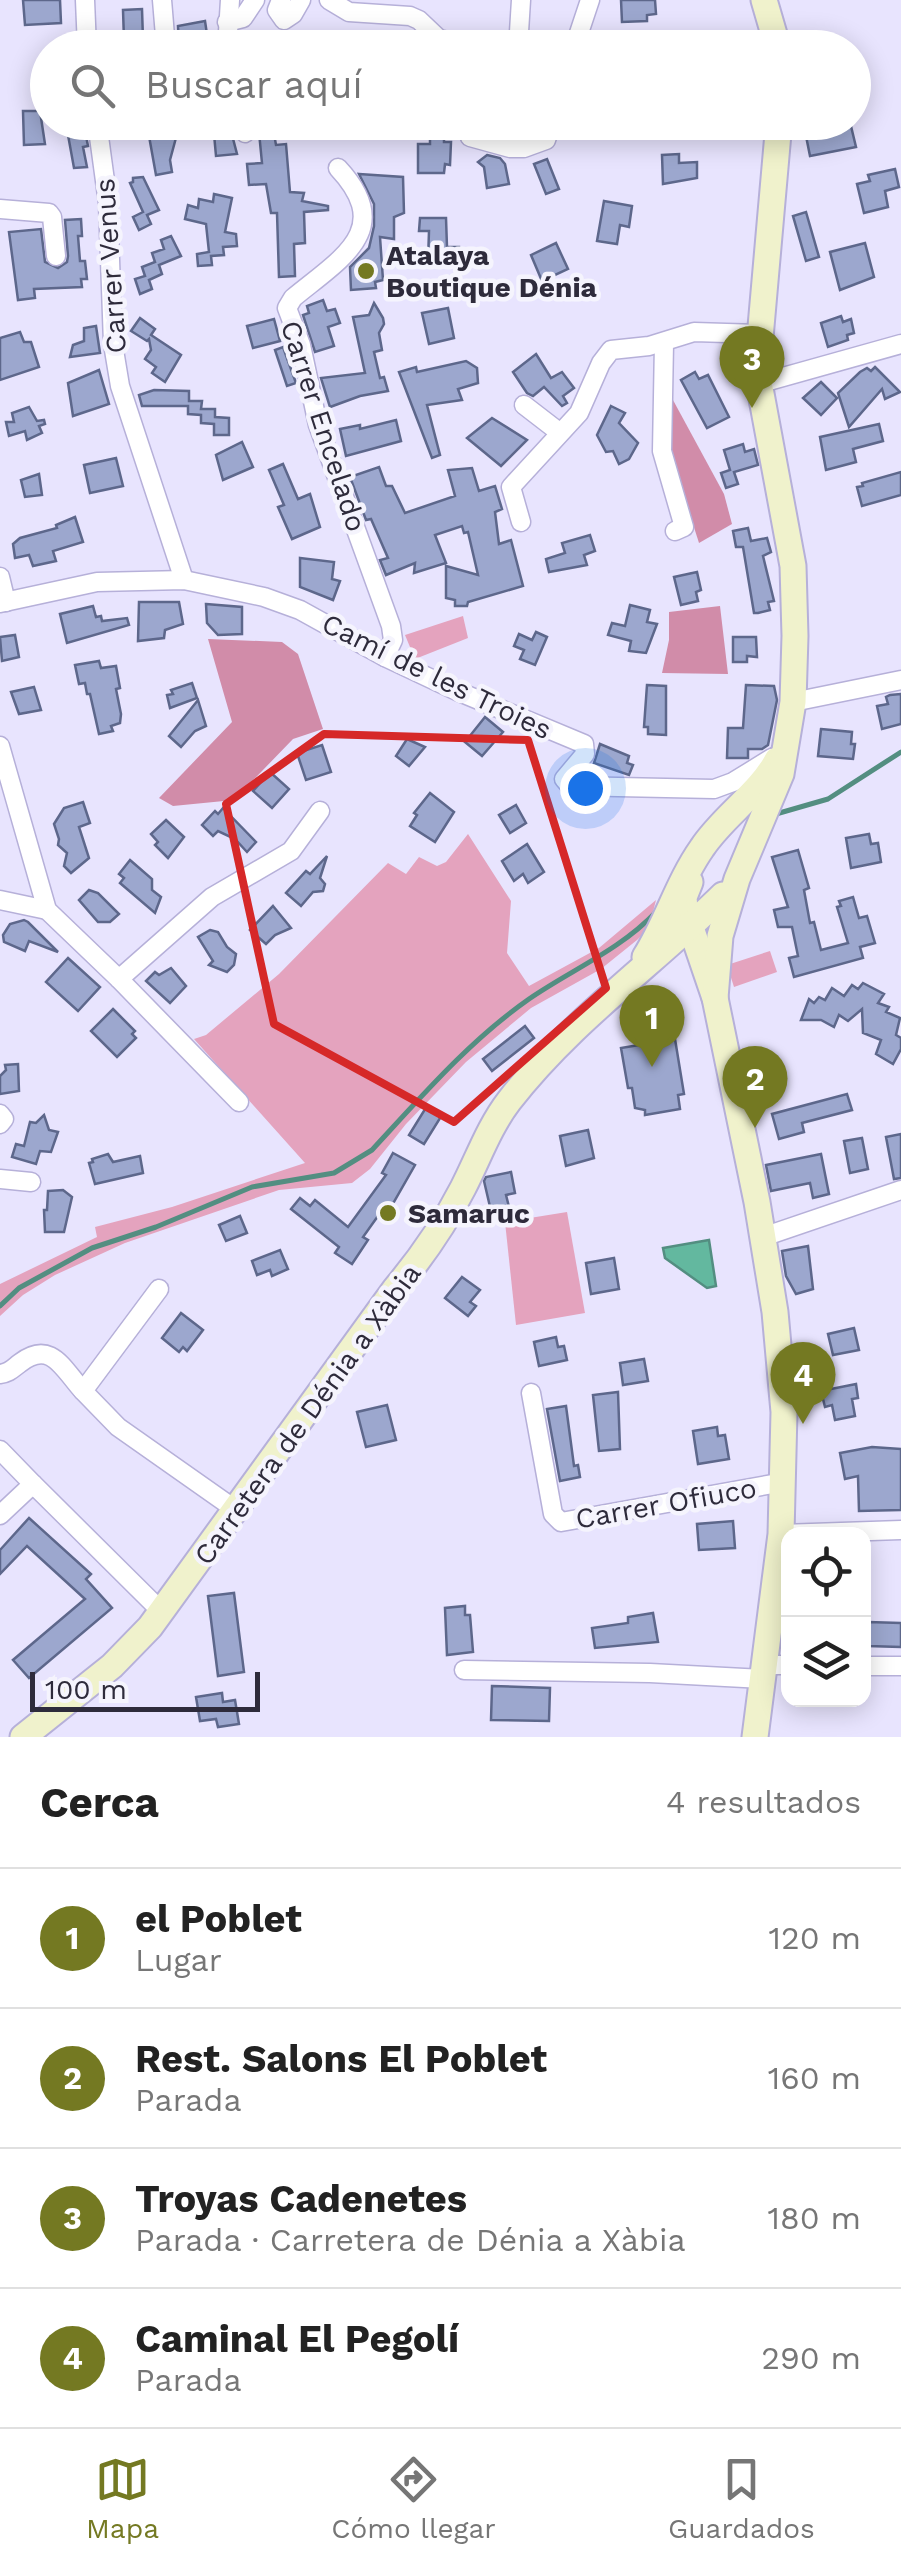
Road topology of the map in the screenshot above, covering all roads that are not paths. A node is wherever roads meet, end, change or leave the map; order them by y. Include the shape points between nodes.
1 (85, 0) edge
2 (162, 0) edge
3 (230, 0) edge
4 (255, 0) edge
5 (280, 0) edge
6 (301, 0) edge
7 (328, 0) edge
8 (521, 0) edge
9 (590, 0) edge
10 (764, 0) edge
11 (227, 22) junction
12 (86, 30) edge
13 (164, 30) edge
14 (227, 30) edge
15 (430, 30) edge
16 (519, 30) edge
17 (580, 30) edge
18 (773, 30) edge
19 (99, 140) edge
20 (485, 140) edge
21 (546, 140) edge
22 (777, 140) edge
23 (338, 168) dead end
24 (0, 210) edge
25 (56, 256) dead end
26 (758, 334) junction
27 (664, 343) junction
28 (901, 344) edge
29 (758, 384) junction
30 (524, 405) dead end
31 (559, 432) junction
32 (520, 522) dead end
33 (675, 531) dead end
34 (0, 577) edge
35 (184, 580) junction
36 (3, 602) edge
37 (385, 657) junction
38 (901, 680) edge
39 (793, 702) junction
40 (788, 738) junction
41 (0, 746) edge
42 (320, 810) dead end
43 (689, 872) junction
44 (730, 887) junction
45 (0, 900) edge
46 (48, 910) junction
47 (690, 928) junction
48 (634, 974) junction
49 (119, 979) junction
50 (715, 998) junction
51 (239, 1102) dead end
52 (0, 1114) edge
53 (0, 1124) edge
54 (0, 1179) edge
55 (31, 1182) dead end
56 (901, 1190) edge
57 (763, 1237) junction
58 (159, 1289) dead end
59 (0, 1374) edge
60 (83, 1391) junction
61 (531, 1394) dead end
62 (0, 1450) edge
63 (784, 1482) junction
64 (33, 1484) junction
65 (236, 1510) junction
66 (0, 1515) edge
67 (781, 1527) edge
68 (901, 1530) edge
69 (871, 1531) edge
70 (781, 1534) edge
71 (162, 1612) junction
72 (871, 1666) edge
73 (901, 1666) edge
74 (464, 1670) dead end
75 (772, 1670) edge
76 (23, 1737) edge
77 (755, 1737) edge

1 - 12 street
2 - 13 street
3 - 11 street
4 - 11 street via 243,18
5 - 6 street via 284,20
7 - 15 street via 349,12 410,16
8 - 16 street
9 - 17 street
10 - 18 street
11 - 14 street
19 - 35 street, Carrer Venus via 120,386
20 - 21 street via 524,148
22 - 26 street, Carretera de Dénia a Xàbia
23 - 37 street, Carrer Encelado via 357,195 360,236 287,308 318,425 391,626
24 - 25 street via 48,212
26 - 27 street via 694,332
26 - 29 street, Carretera de Dénia a Xàbia
27 - 31 street via 611,350 580,413
27 - 33 street via 662,452 684,528
28 - 29 street
29 - 39 street, Carretera de Dénia a Xàbia via 793,566
30 - 31 street
31 - 32 street via 511,487
34 - 36 street, Camí de les Troies
35 - 36 street, Camí de les Troies via 97,582
35 - 37 street, Camí de les Troies via 281,601
37 - 40 street, Camí de les Troies via 584,744 585,754 564,779 570,786 714,789 770,760
38 - 39 street
39 - 40 street, Carretera de Dénia a Xàbia
40 - 43 street, Carretera de Dénia a Xàbia via 765,778 714,831
40 - 44 street, Carretera de Dénia a Xàbia via 781,774
41 - 46 street
42 - 49 street via 292,852 212,896
43 - 44 street via 704,896
43 - 44 street via 710,850 724,854 734,866
43 - 47 street via 684,904
43 - 48 street, Carretera de Dénia a Xàbia
44 - 47 street, Carretera de Dénia a Xàbia
44 - 50 street
45 - 46 street
46 - 49 street
47 - 48 street, Carretera de Dénia a Xàbia
47 - 50 street
48 - 65 street, Carretera de Dénia a Xàbia via 507,1103 434,1237
49 - 51 street
50 - 57 street
52 - 53 street
54 - 55 street
56 - 57 street
57 - 63 street via 784,1412
58 - 60 street
59 - 60 street via 42,1352
60 - 65 street via 118,1427
61 - 63 street, Carrer Ofiuco via 553,1514 560,1522
62 - 64 street
63 - 67 street
64 - 66 street
64 - 71 street
65 - 71 street, Carretera de Dénia a Xàbia
68 - 69 street
70 - 75 street
71 - 76 street, Carretera de Dénia a Xàbia via 112,1666
72 - 73 street
74 - 75 street
75 - 77 street

